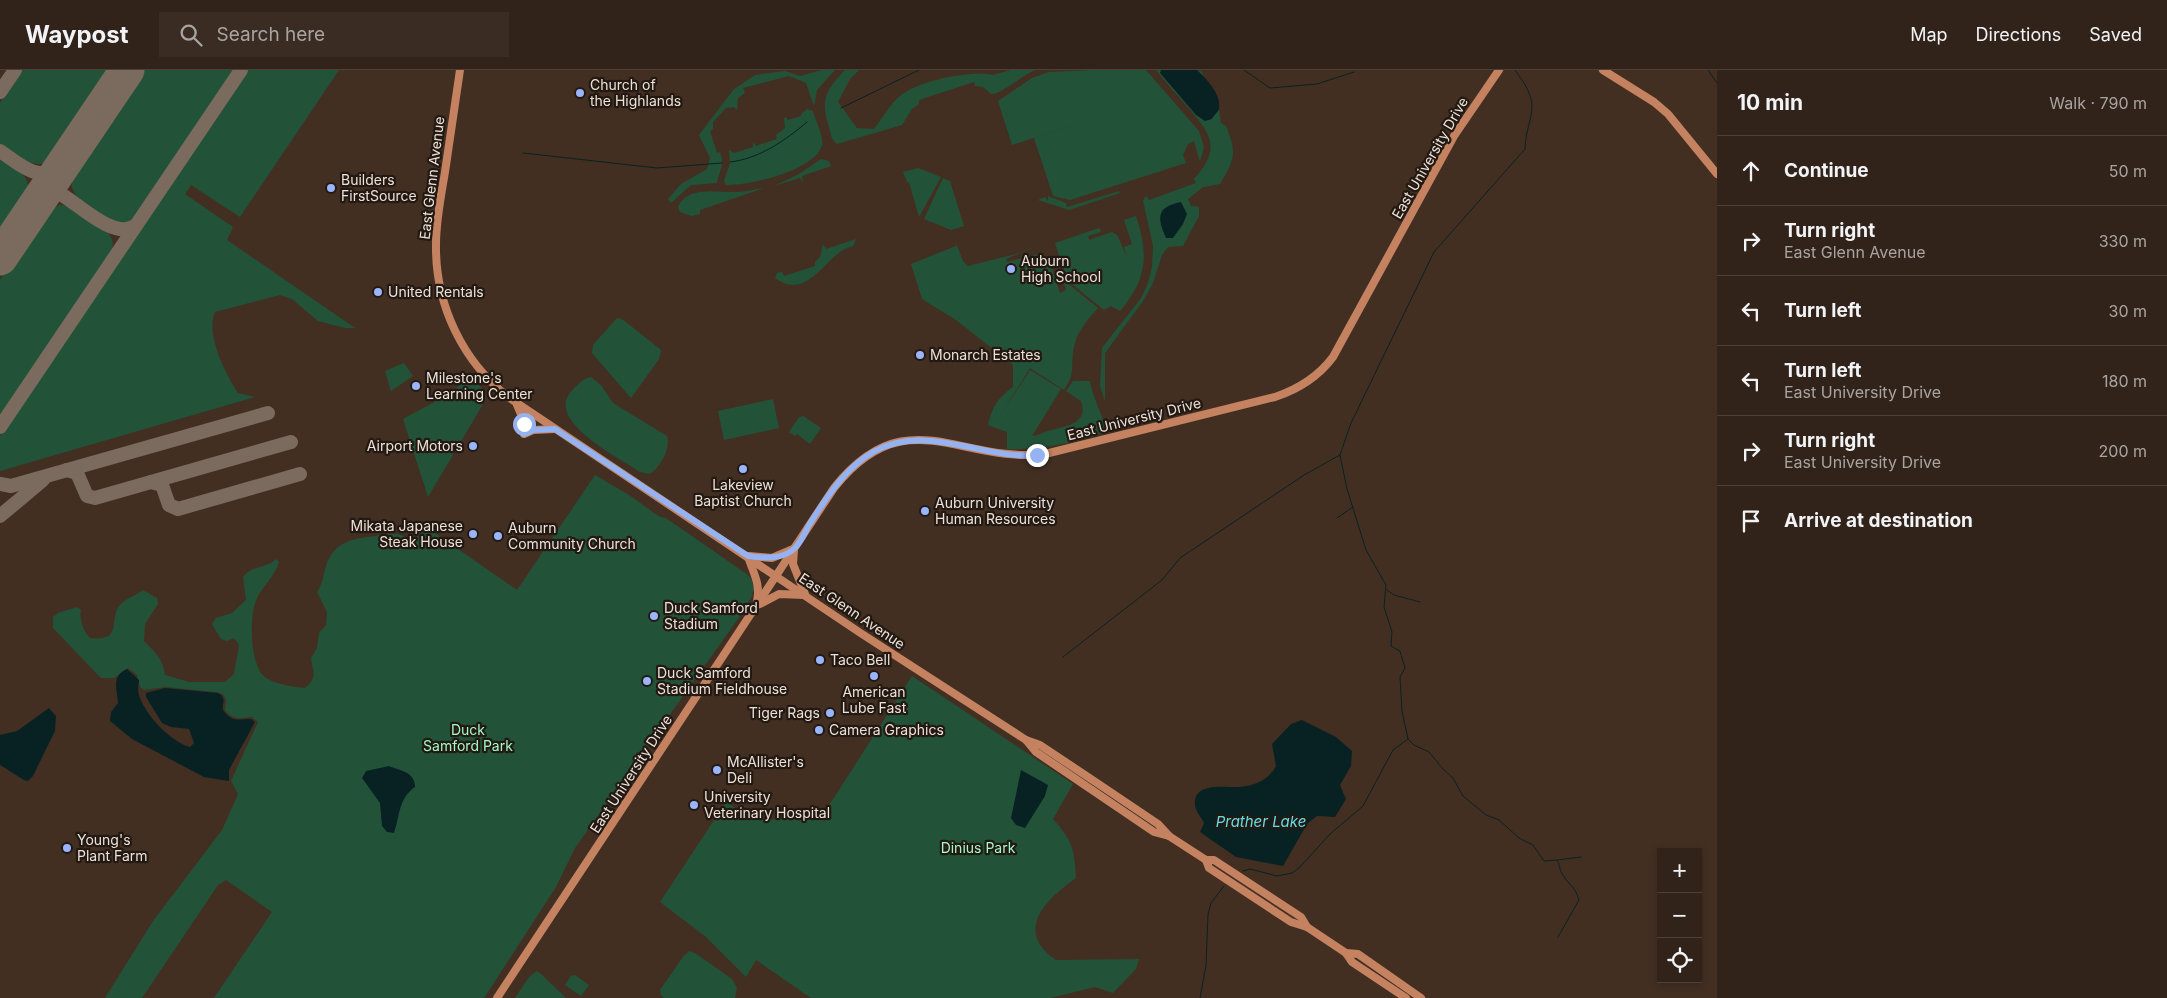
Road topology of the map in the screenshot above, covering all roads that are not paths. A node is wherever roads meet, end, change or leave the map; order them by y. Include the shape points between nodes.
1 (460, 70) edge
2 (1499, 70) edge
3 (1603, 70) edge
4 (1717, 174) edge
5 (515, 402) junction
6 (555, 429) junction
7 (794, 548) junction
8 (748, 556) junction
9 (776, 576) junction
10 (806, 596) junction
11 (756, 606) junction
12 (1346, 953) junction
13 (497, 998) edge
14 (1406, 998) edge
15 (1422, 998) edge

1 - 5 main road, East Glenn Avenue via 437,224 438,279 450,319 466,352 489,380
2 - 7 main road, East University Drive via 1454,136 1333,357 1309,381 1293,391 1267,399 1049,454 1007,455 924,439 895,443 874,452 845,474
3 - 4 main road via 1668,114
5 - 6 main road, East Glenn Avenue
5 - 6 main road via 523,419 524,434 533,430
6 - 8 main road, East Glenn Avenue
7 - 8 main road via 772,558
7 - 9 main road, East University Drive
7 - 10 main road via 793,564
8 - 9 main road, East Glenn Avenue
8 - 11 main road via 760,590
9 - 10 main road, East Glenn Avenue
9 - 11 main road, East University Drive
10 - 11 main road via 779,594
10 - 12 main road, East Glenn Avenue via 1026,740 1040,745 1206,860 1214,860 1271,897
11 - 13 main road, East University Drive
12 - 14 main road, East Glenn Avenue via 1352,962
12 - 15 main road, East Glenn Avenue via 1358,954

